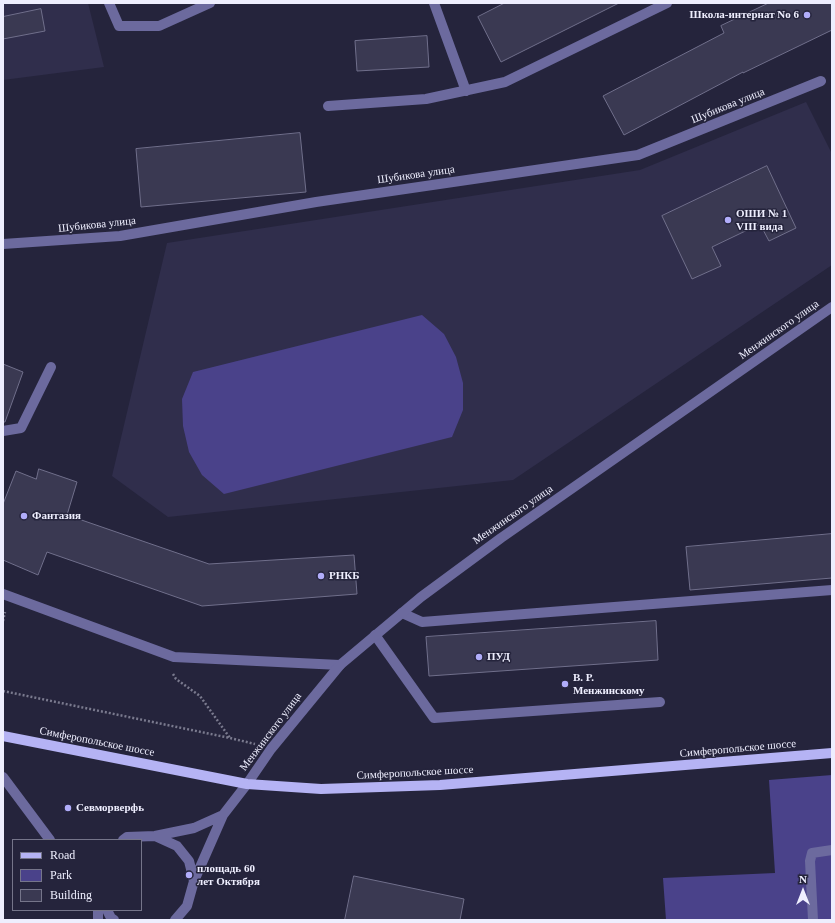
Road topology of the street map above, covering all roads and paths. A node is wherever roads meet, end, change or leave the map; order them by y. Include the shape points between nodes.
1 (109, 3) edge
2 (210, 3) edge
3 (434, 3) edge
4 (667, 3) edge
5 (821, 81) dead end
6 (466, 90) junction
7 (328, 106) dead end
8 (3, 244) edge
9 (832, 307) edge
10 (51, 368) dead end
11 (3, 431) edge
12 (832, 590) edge
13 (3, 594) edge
14 (402, 613) junction
15 (375, 634) junction
16 (160, 651) junction
17 (340, 665) junction
18 (3, 691) edge
19 (660, 702) dead end
20 (3, 736) edge
21 (230, 738) junction
22 (271, 749) junction
23 (832, 753) edge
24 (3, 777) edge
25 (247, 784) junction
26 (223, 815) junction
27 (155, 836) junction
28 (49, 839) edge
29 (125, 839) edge
30 (832, 850) edge
31 (194, 881) junction
32 (108, 911) edge
33 (114, 920) edge
34 (175, 920) edge
35 (813, 920) edge

1 - 2 street via 119,26 159,26
3 - 6 street
4 - 6 street via 505,82
5 - 8 street, Шубикова улица via 638,155 316,202 120,236
6 - 7 street via 426,99
9 - 14 street, Менжинского улица via 501,538
10 - 11 street via 21,428
12 - 14 street via 422,622
13 - 16 street
14 - 15 street, Менжинского улица
15 - 17 street, Менжинского улица
15 - 19 street via 434,718
16 - 17 street via 174,656
16 - 21 path via 176,679 200,696
17 - 22 street, Менжинского улица
18 - 21 path
20 - 25 main road, Симферопольское шоссе
21 - 22 path
22 - 25 street, Менжинского улица
23 - 25 main road, Симферопольское шоссе via 440,786 321,789
24 - 28 street
25 - 26 street, Менжинского улица
26 - 27 street via 194,828
26 - 31 street
27 - 29 street
27 - 31 street via 176,846 189,861
30 - 35 street via 812,853 810,861
31 - 34 street via 187,906
32 - 33 street

